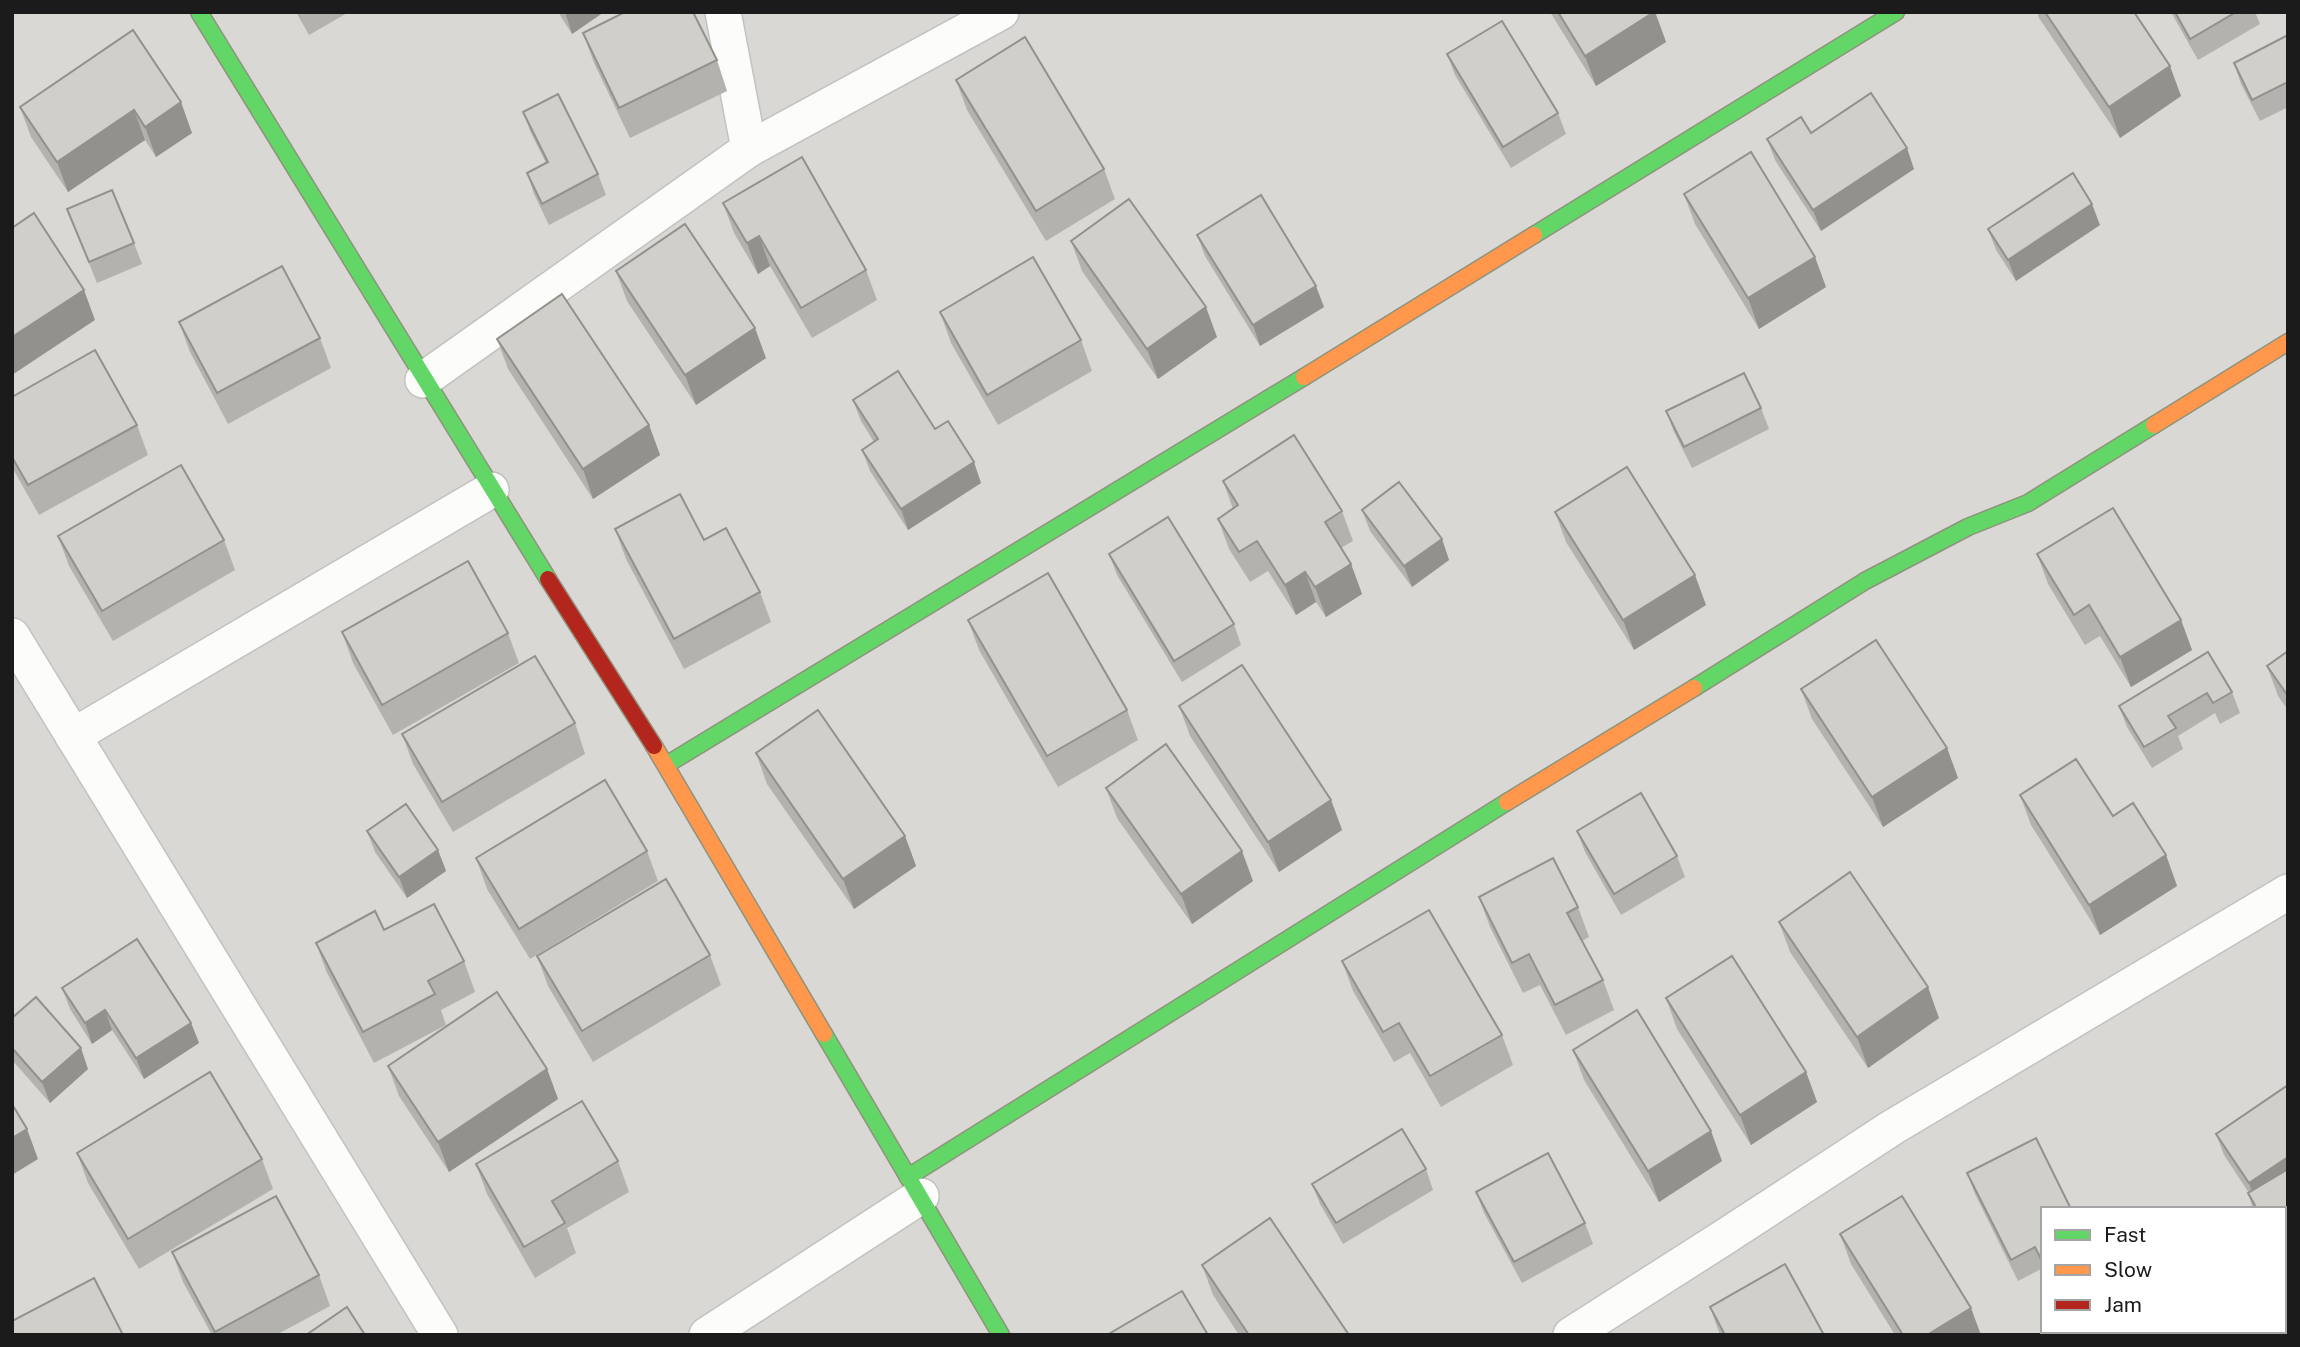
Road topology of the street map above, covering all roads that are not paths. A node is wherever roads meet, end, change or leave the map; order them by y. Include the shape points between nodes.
1 (199, 12) edge
2 (723, 12) edge
3 (1001, 12) edge
4 (1896, 12) edge
5 (749, 149) junction
6 (2288, 342) edge
7 (423, 380) junction
8 (491, 490) junction
9 (12, 636) edge
10 (73, 736) junction
11 (666, 765) junction
12 (2288, 892) edge
13 (915, 1186) junction
14 (440, 1335) edge
15 (707, 1335) edge
16 (1001, 1335) edge
17 (1571, 1335) edge

1 - 7 street
2 - 5 street
3 - 5 street
4 - 11 street
5 - 7 street
6 - 13 street via 2028,503 1968,527 1865,581 1509,801
7 - 8 street
8 - 10 street
8 - 11 street
9 - 10 street
10 - 14 street
11 - 13 street
12 - 17 street via 1893,1127
13 - 15 street
13 - 16 street

